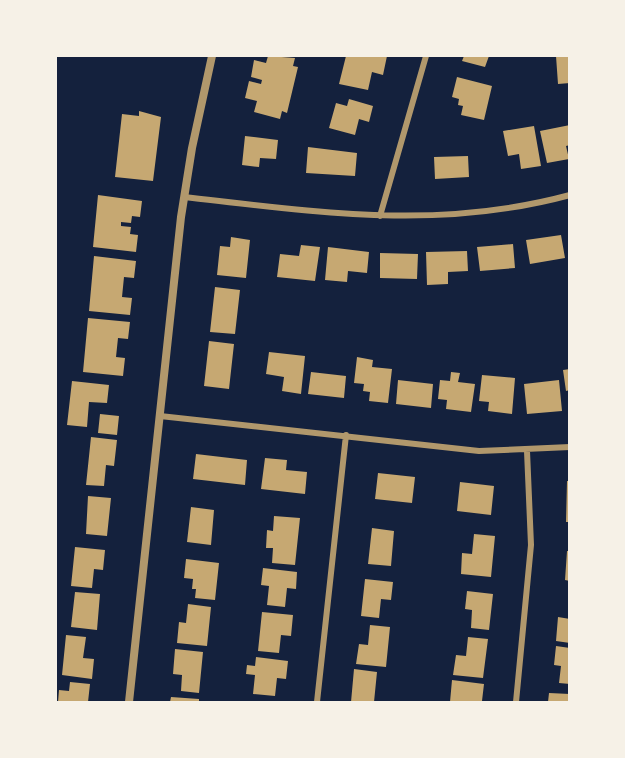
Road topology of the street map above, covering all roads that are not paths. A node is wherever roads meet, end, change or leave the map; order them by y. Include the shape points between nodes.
1 (212, 56) edge
2 (426, 56) edge
3 (570, 195) edge
4 (184, 197) junction
5 (380, 216) junction
6 (160, 416) junction
7 (346, 435) junction
8 (570, 447) edge
9 (527, 451) junction
10 (129, 702) edge
11 (318, 702) edge
12 (516, 702) edge

1 - 4 street
2 - 5 street
3 - 5 street via 466,215
4 - 5 street
4 - 6 street
6 - 7 street
6 - 10 street
7 - 9 street via 478,450
7 - 11 street
8 - 9 street
9 - 12 street via 530,568

